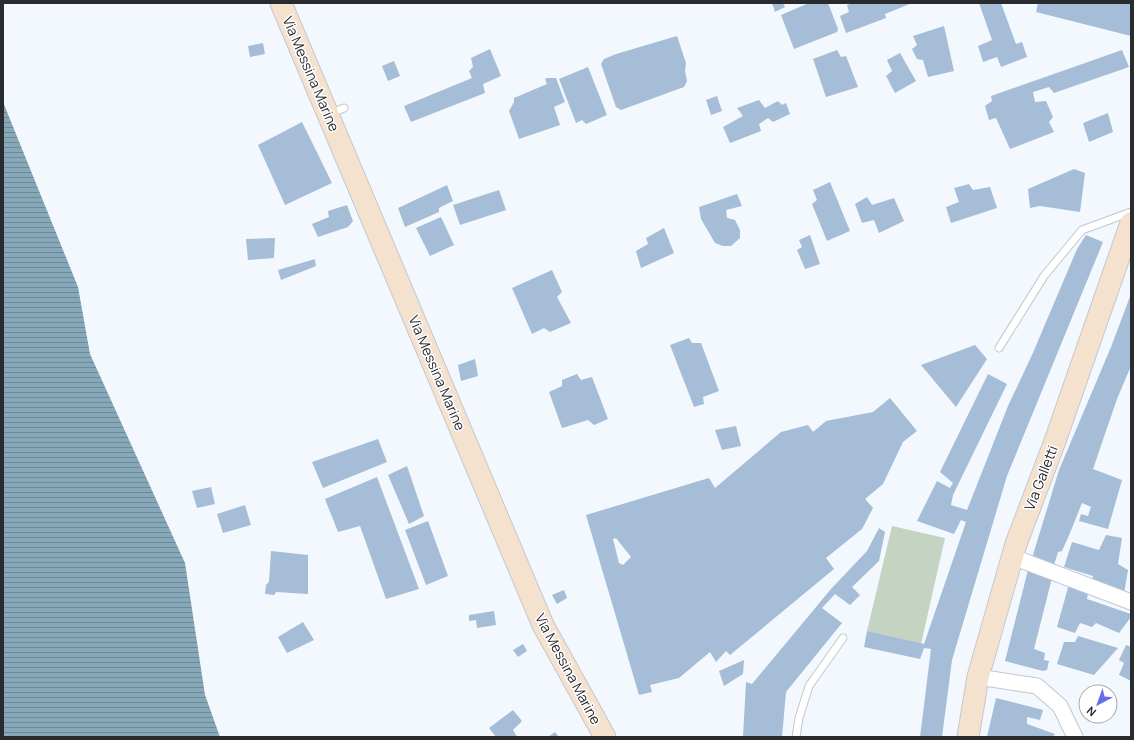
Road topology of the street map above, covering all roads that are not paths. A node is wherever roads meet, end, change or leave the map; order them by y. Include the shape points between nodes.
1 (281, 3) edge
2 (1131, 212) edge
3 (1131, 223) edge
4 (999, 348) dead end
5 (1012, 557) junction
6 (1131, 602) edge
7 (844, 638) dead end
8 (978, 677) junction
9 (605, 737) edge
10 (796, 737) edge
11 (968, 737) edge
12 (1075, 737) edge

1 - 9 main road, Via Messina Marine via 336,111 543,625
2 - 4 lane via 1082,230 1044,276
3 - 5 main road, Via Galletti
5 - 6 street
5 - 8 main road, Via Galletti
7 - 10 lane via 809,686
8 - 11 main road, Via Galletti
8 - 12 street via 1037,686 1060,706

